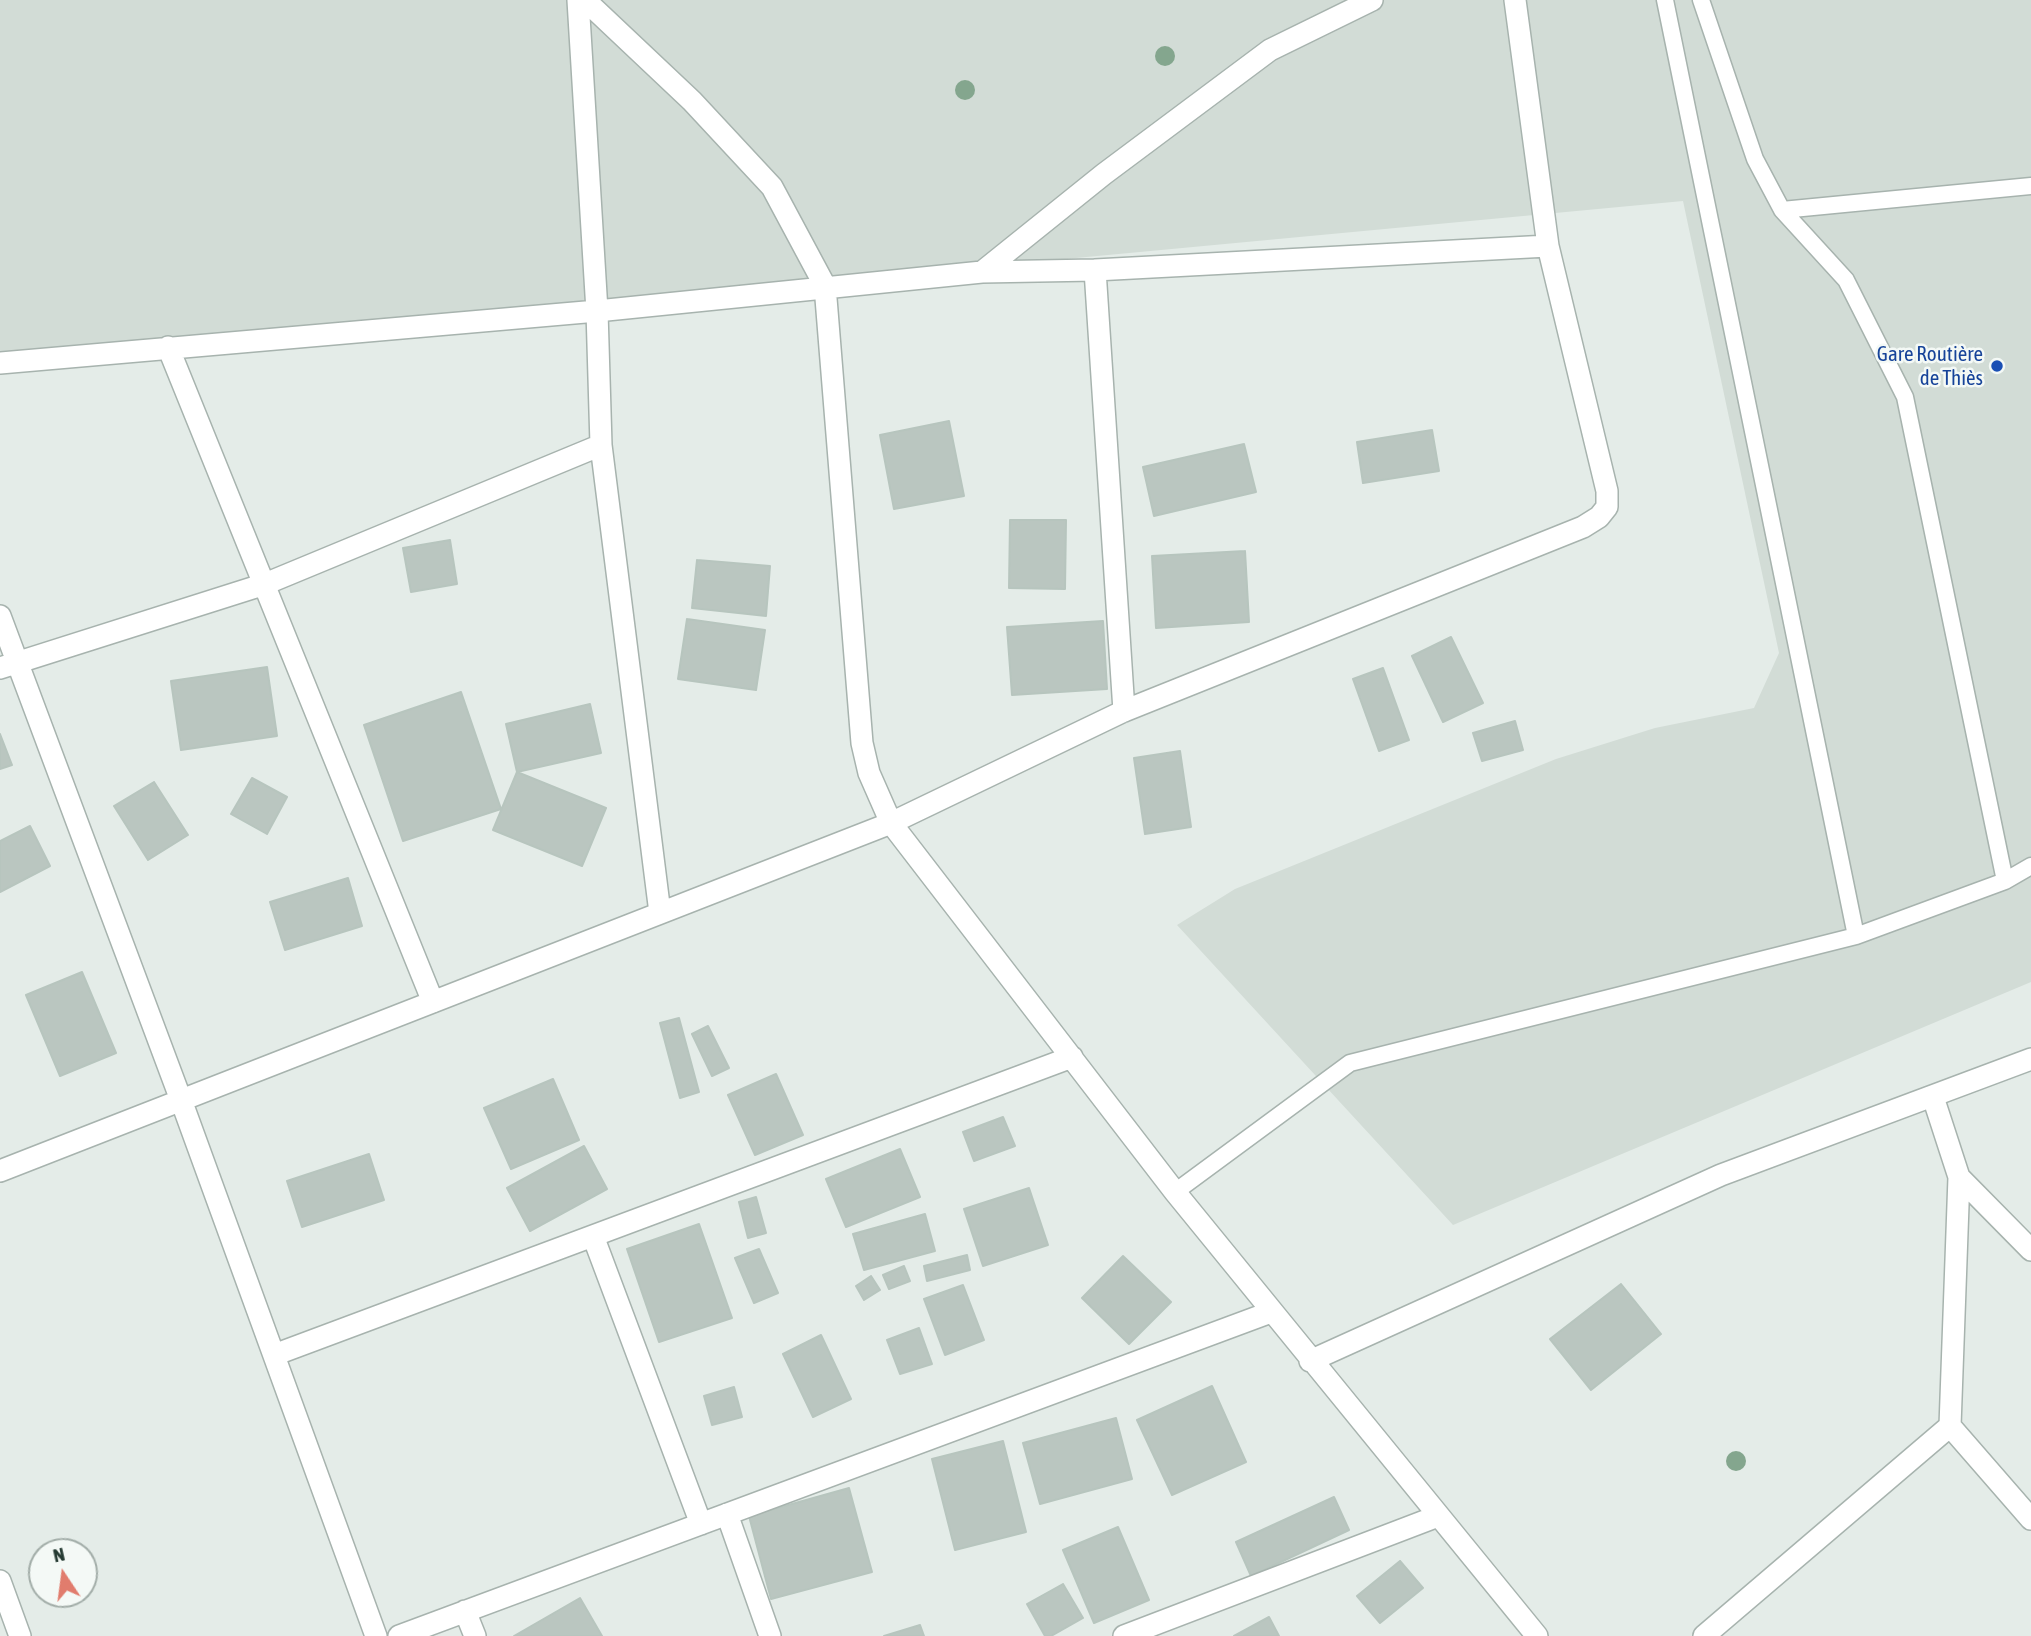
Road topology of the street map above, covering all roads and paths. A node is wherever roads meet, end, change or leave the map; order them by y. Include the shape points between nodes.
1 (578, 0) edge
2 (585, 0) edge
3 (1372, 0) edge
4 (1515, 0) edge
5 (1665, 0) edge
6 (1701, 0) edge
7 (2031, 186) edge
8 (1783, 210) junction
9 (1548, 246) junction
10 (1095, 270) junction
11 (982, 272) junction
12 (825, 286) junction
13 (597, 311) junction
14 (168, 347) junction
15 (0, 363) edge
16 (601, 444) junction
17 (265, 584) junction
18 (0, 616) edge
19 (9, 665) edge
20 (1124, 711) junction
21 (891, 823) junction
22 (2031, 866) edge
23 (2005, 881) junction
24 (660, 913) junction
25 (1856, 936) junction
26 (433, 1002) junction
27 (1072, 1057) junction
28 (2031, 1059) edge
29 (1933, 1097) junction
30 (181, 1100) junction
31 (0, 1171) edge
32 (1959, 1177) junction
33 (1175, 1192) junction
34 (593, 1236) junction
35 (2031, 1250) edge
36 (1271, 1312) junction
37 (274, 1355) junction
38 (1310, 1361) junction
39 (1950, 1426) junction
40 (727, 1514) junction
41 (2030, 1514) edge
42 (1438, 1516) junction
43 (701, 1524) junction
44 (0, 1581) edge
45 (465, 1611) junction
46 (20, 1636) edge
47 (376, 1636) edge
48 (399, 1636) edge
49 (475, 1636) edge
50 (771, 1636) edge
51 (1124, 1636) edge
52 (1537, 1636) edge
53 (1703, 1636) edge

1 - 13 street
2 - 12 street via 692,101 772,187
3 - 11 street via 1270,50
4 - 9 street
5 - 25 lane
6 - 8 lane via 1755,159
7 - 8 lane
8 - 23 lane via 1846,280 1905,397
9 - 10 street
9 - 20 street via 1607,491 1607,507 1599,517
10 - 11 street
10 - 20 street
11 - 12 street
12 - 13 street
12 - 21 street via 862,743 869,773
13 - 14 street
13 - 16 street
14 - 15 street
14 - 17 street
16 - 17 street
16 - 24 street
17 - 19 street
17 - 26 street
18 - 19 street
19 - 30 street
20 - 21 street
21 - 24 street
21 - 27 street
22 - 23 lane
23 - 25 lane
24 - 26 street
25 - 33 lane via 1350,1063
26 - 30 street
27 - 33 street
27 - 34 street
28 - 29 street
29 - 32 street
29 - 38 street via 1721,1175
30 - 31 street
30 - 37 street
32 - 35 street
32 - 39 street
33 - 36 street
34 - 37 street
34 - 43 street
36 - 38 street
36 - 40 street
37 - 47 street
38 - 42 street
39 - 41 street
39 - 53 street
40 - 43 street
40 - 50 street
42 - 51 street
42 - 52 street
43 - 45 street
44 - 46 street
45 - 48 street
45 - 49 street

